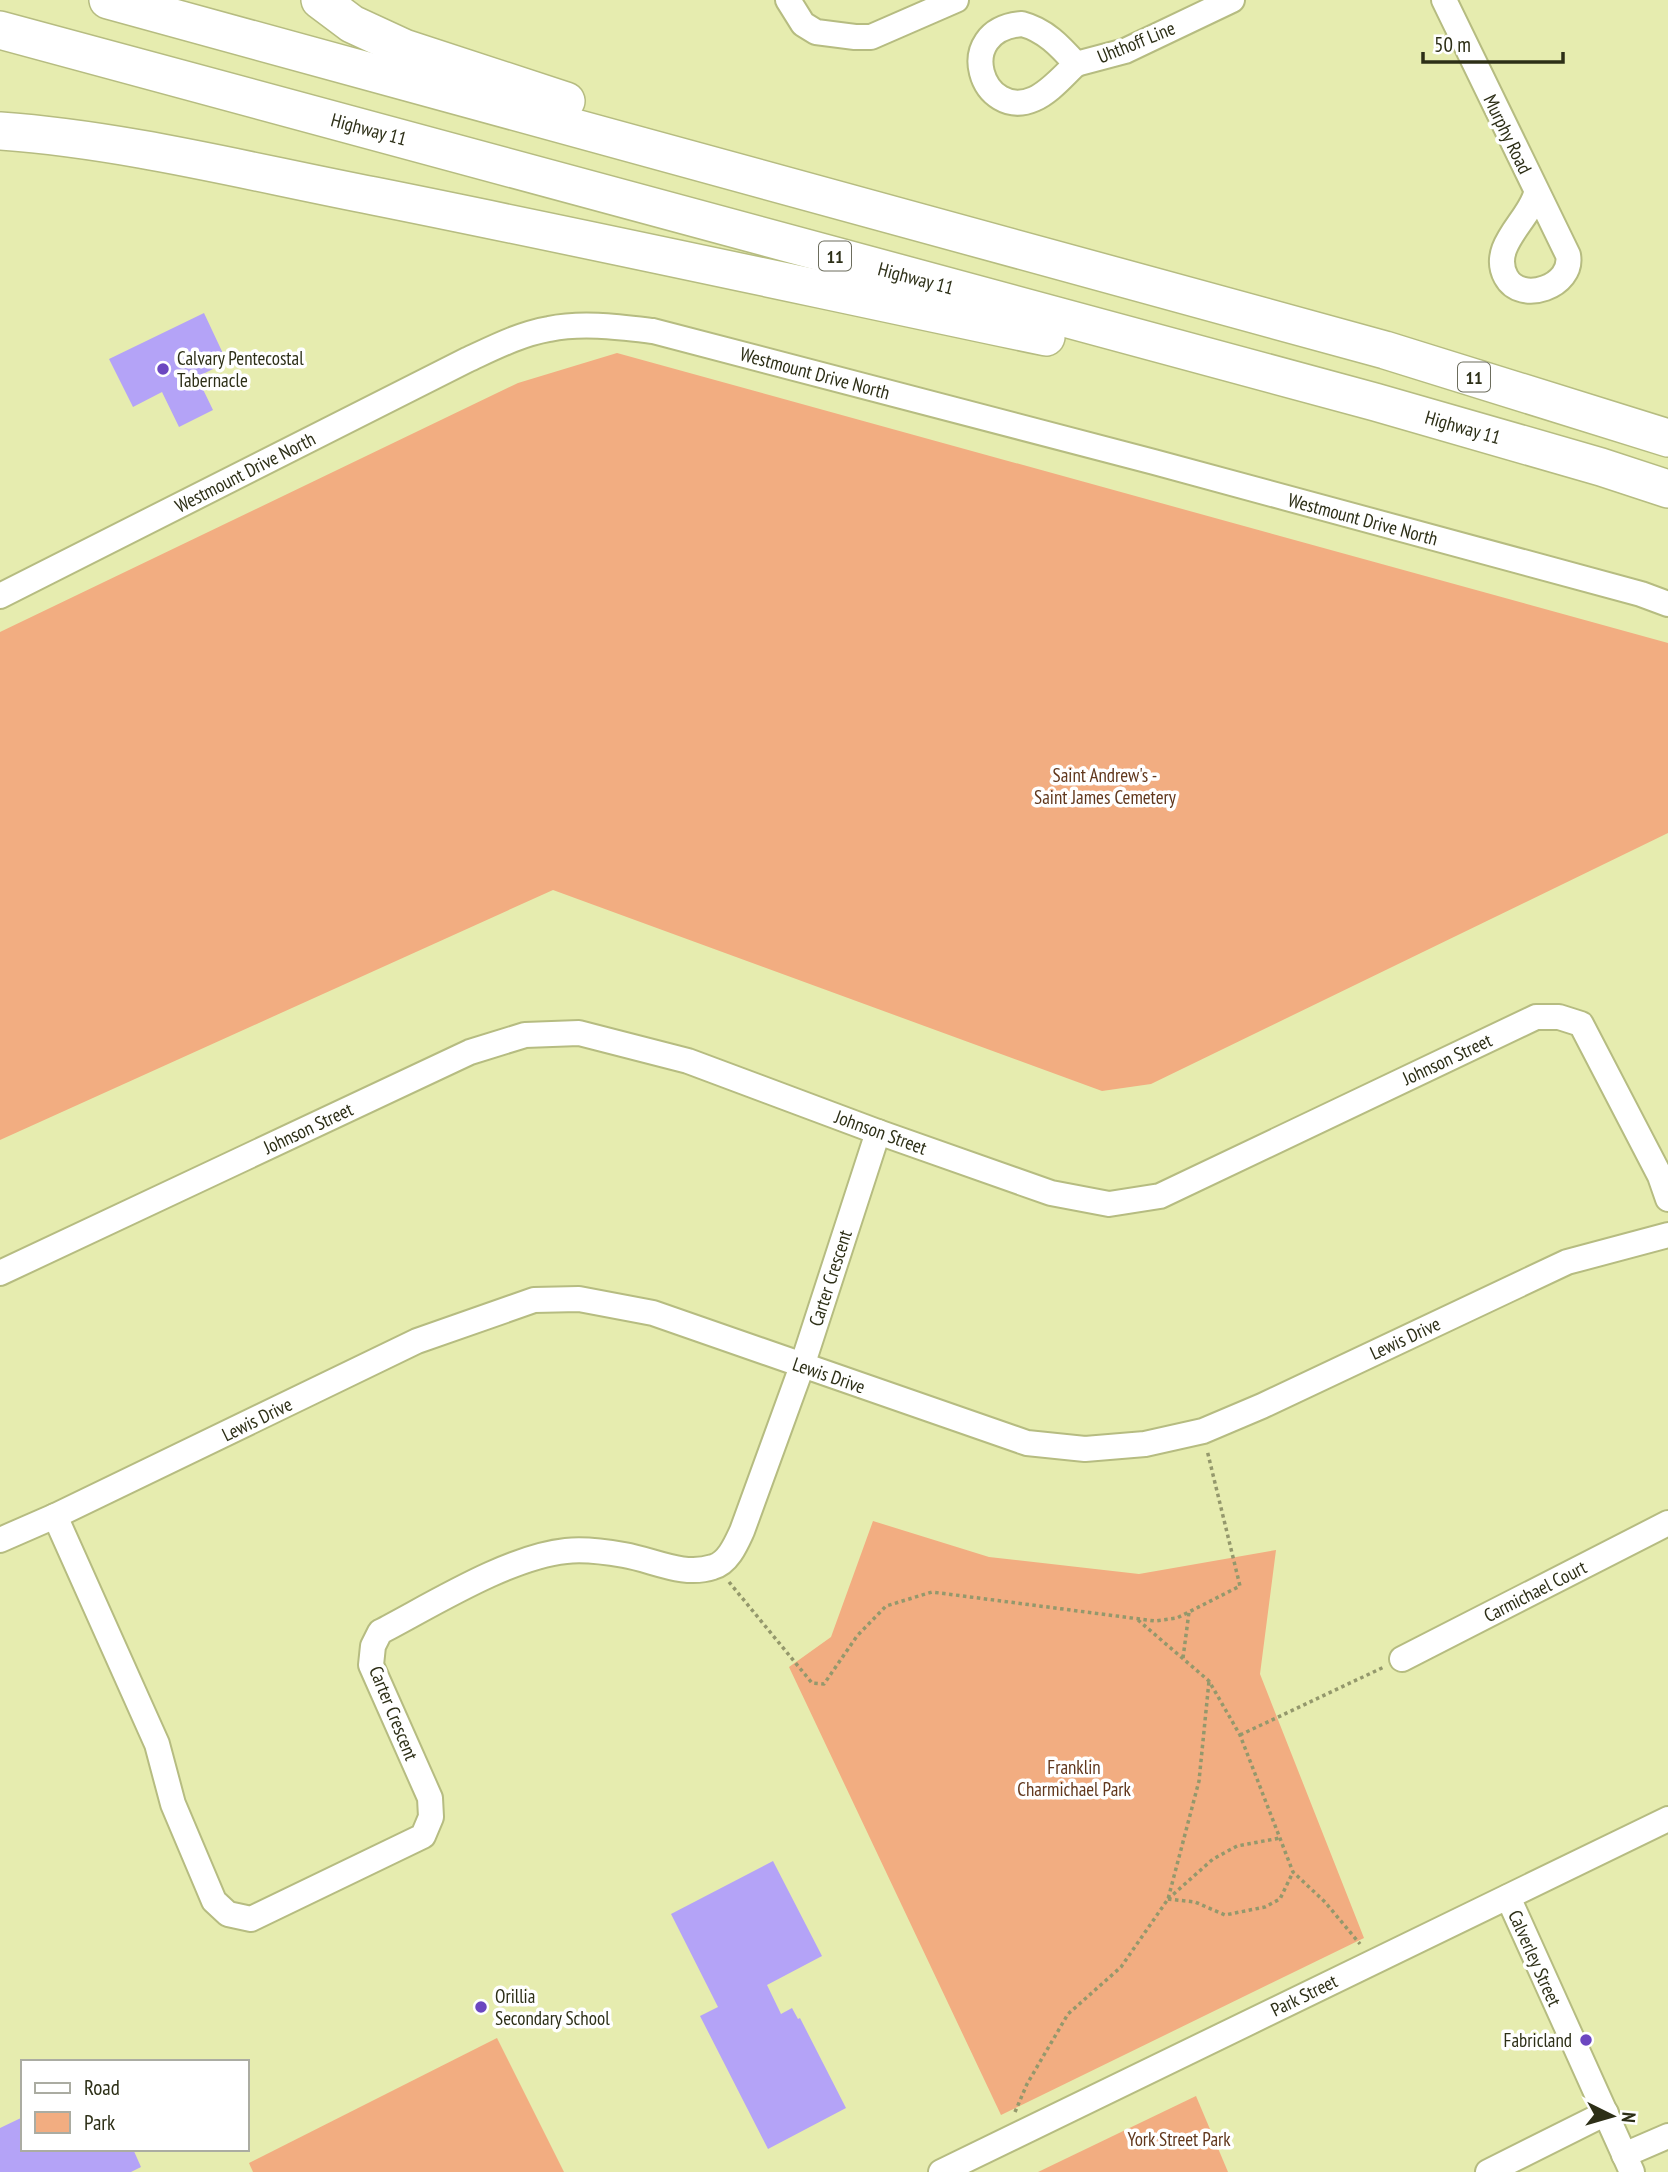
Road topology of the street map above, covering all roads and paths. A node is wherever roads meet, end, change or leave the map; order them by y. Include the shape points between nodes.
1 (108, 0) edge
2 (320, 0) edge
3 (788, 0) edge
4 (956, 0) edge
5 (1232, 0) edge
6 (1444, 0) edge
7 (0, 30) edge
8 (1076, 64) dead end
9 (0, 131) edge
10 (752, 175) junction
11 (1536, 193) dead end
12 (1288, 379) junction
13 (1668, 438) edge
14 (1668, 489) edge
15 (0, 596) edge
16 (1668, 604) edge
17 (877, 1132) junction
18 (1668, 1199) edge
19 (1668, 1235) edge
20 (0, 1273) edge
21 (802, 1366) junction
22 (1203, 1431) junction
23 (55, 1516) junction
24 (1668, 1523) edge
25 (0, 1540) edge
26 (716, 1567) junction
27 (1189, 1612) junction
28 (1137, 1618) junction
29 (1183, 1658) junction
30 (1402, 1659) joint
31 (1209, 1681) junction
32 (1240, 1735) junction
33 (1668, 1819) edge
34 (1280, 1838) junction
35 (1293, 1872) junction
36 (1508, 1897) junction
37 (1168, 1899) junction
38 (1374, 1961) junction
39 (1606, 2113) junction
40 (1668, 2136) edge
41 (1001, 2143) junction
42 (1628, 2164) edge
43 (941, 2172) edge
44 (1488, 2172) edge

1 - 10 highway, 11
2 - 10 highway via 352,24 404,48 679,137
3 - 4 street via 803,24 816,32 855,37 872,37
5 - 8 street, Uhthoff Line via 1125,51
6 - 11 street, Murphy Road
7 - 12 highway, Highway 11 / 11
9 - 12 highway via 127,147 1180,365
10 - 13 highway, 11 via 1385,350
12 - 14 highway, Highway 11 / 11
15 - 16 street, Westmount Drive North via 467,360 534,332 584,326 653,331 1154,462
17 - 18 street, Johnson Street via 1051,1193 1109,1204 1160,1196 1536,1017 1559,1017 1581,1024
17 - 20 street, Johnson Street via 688,1061 579,1032 525,1035 470,1052
17 - 21 street, Carter Crescent
19 - 22 street, Lewis Drive via 1567,1262
21 - 22 street, Lewis Drive via 1027,1443 1085,1449 1145,1444
21 - 23 street, Lewis Drive via 653,1313 579,1300 534,1300 417,1341
21 - 26 street, Carter Crescent via 742,1531 732,1552
22 - 27 path via 1240,1586
23 - 25 street, Lewis Drive
23 - 26 street, Carter Crescent via 157,1744 173,1804 214,1901 228,1914 251,1919 423,1836 431,1817 430,1798 371,1665 380,1632 511,1565 566,1551 625,1555 674,1568
24 - 30 street, Carmichael Court
26 - 28 path via 812,1683 824,1684 857,1636 886,1606 932,1592
27 - 28 path via 1155,1621
27 - 29 path
28 - 29 path
29 - 31 path
30 - 32 path
31 - 32 path
31 - 37 path via 1199,1781
32 - 34 path
33 - 36 street, Park Street
34 - 35 path
34 - 37 path via 1237,1846 1213,1859
35 - 37 path via 1279,1899 1265,1907 1225,1915 1195,1902
35 - 38 path
36 - 38 street, Park Street
36 - 39 street, Calverley Street
37 - 41 path via 1121,1967 1068,2014 1027,2084
38 - 41 street, Park Street
39 - 42 street, Calverley Street
39 - 44 street
40 - 42 street
41 - 43 street, Park Street

